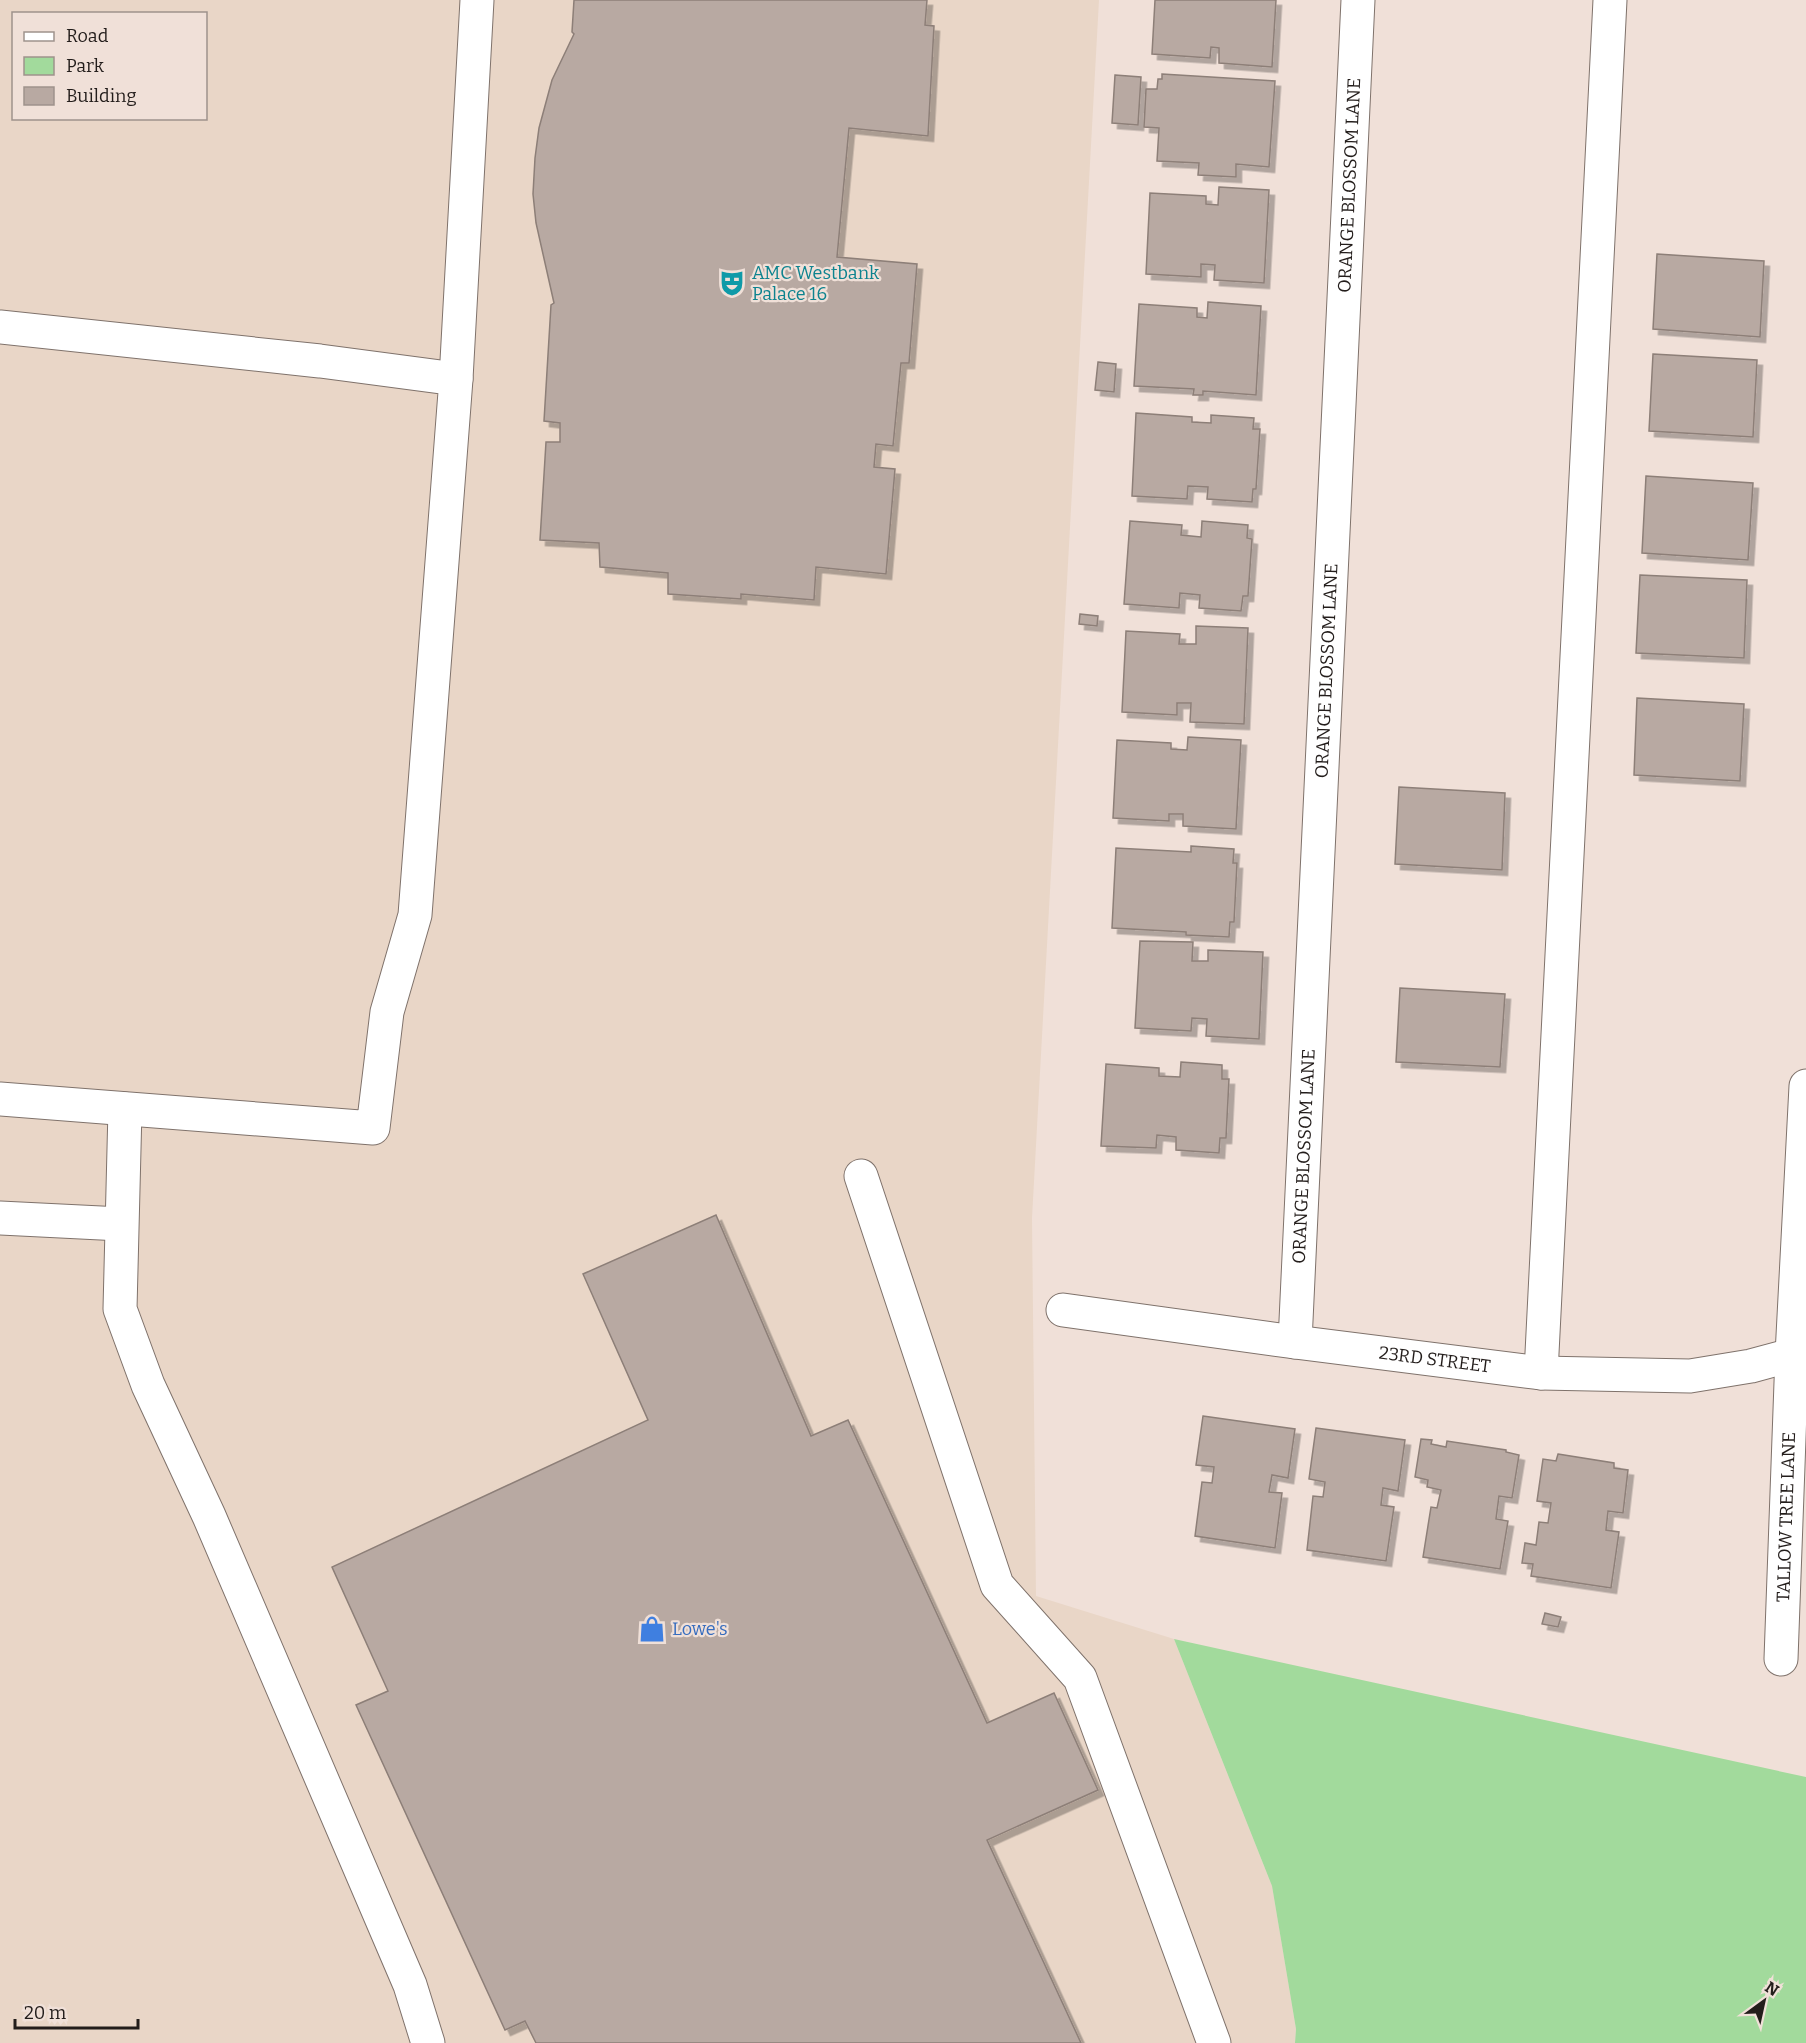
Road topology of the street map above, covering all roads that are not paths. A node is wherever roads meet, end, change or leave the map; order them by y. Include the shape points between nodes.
1 (477, 0) edge
2 (1358, 0) edge
3 (1610, 0) edge
4 (0, 327) edge
5 (456, 379) junction
6 (1806, 1086) edge
7 (0, 1099) edge
8 (125, 1109) junction
9 (861, 1176) dead end
10 (0, 1218) edge
11 (121, 1224) junction
12 (1063, 1310) dead end
13 (1295, 1342) junction
14 (1799, 1353) edge
15 (1541, 1373) junction
16 (1781, 1659) dead end
17 (428, 2043) edge
18 (1214, 2043) edge

1 - 5 street
2 - 13 street, ORANGE BLOSSOM LANE
3 - 15 street
4 - 5 street
5 - 8 street via 415,915 387,1012 373,1128
6 - 14 street, TALLOW TREE LANE
7 - 8 street
8 - 11 street
9 - 18 street via 997,1585 1080,1678
10 - 11 street
11 - 17 street via 120,1309 138,1358 309,1745 410,1985
12 - 13 street, 23RD STREET
13 - 15 street, 23RD STREET
14 - 15 street, 23RD STREET via 1690,1376
14 - 16 street, TALLOW TREE LANE

